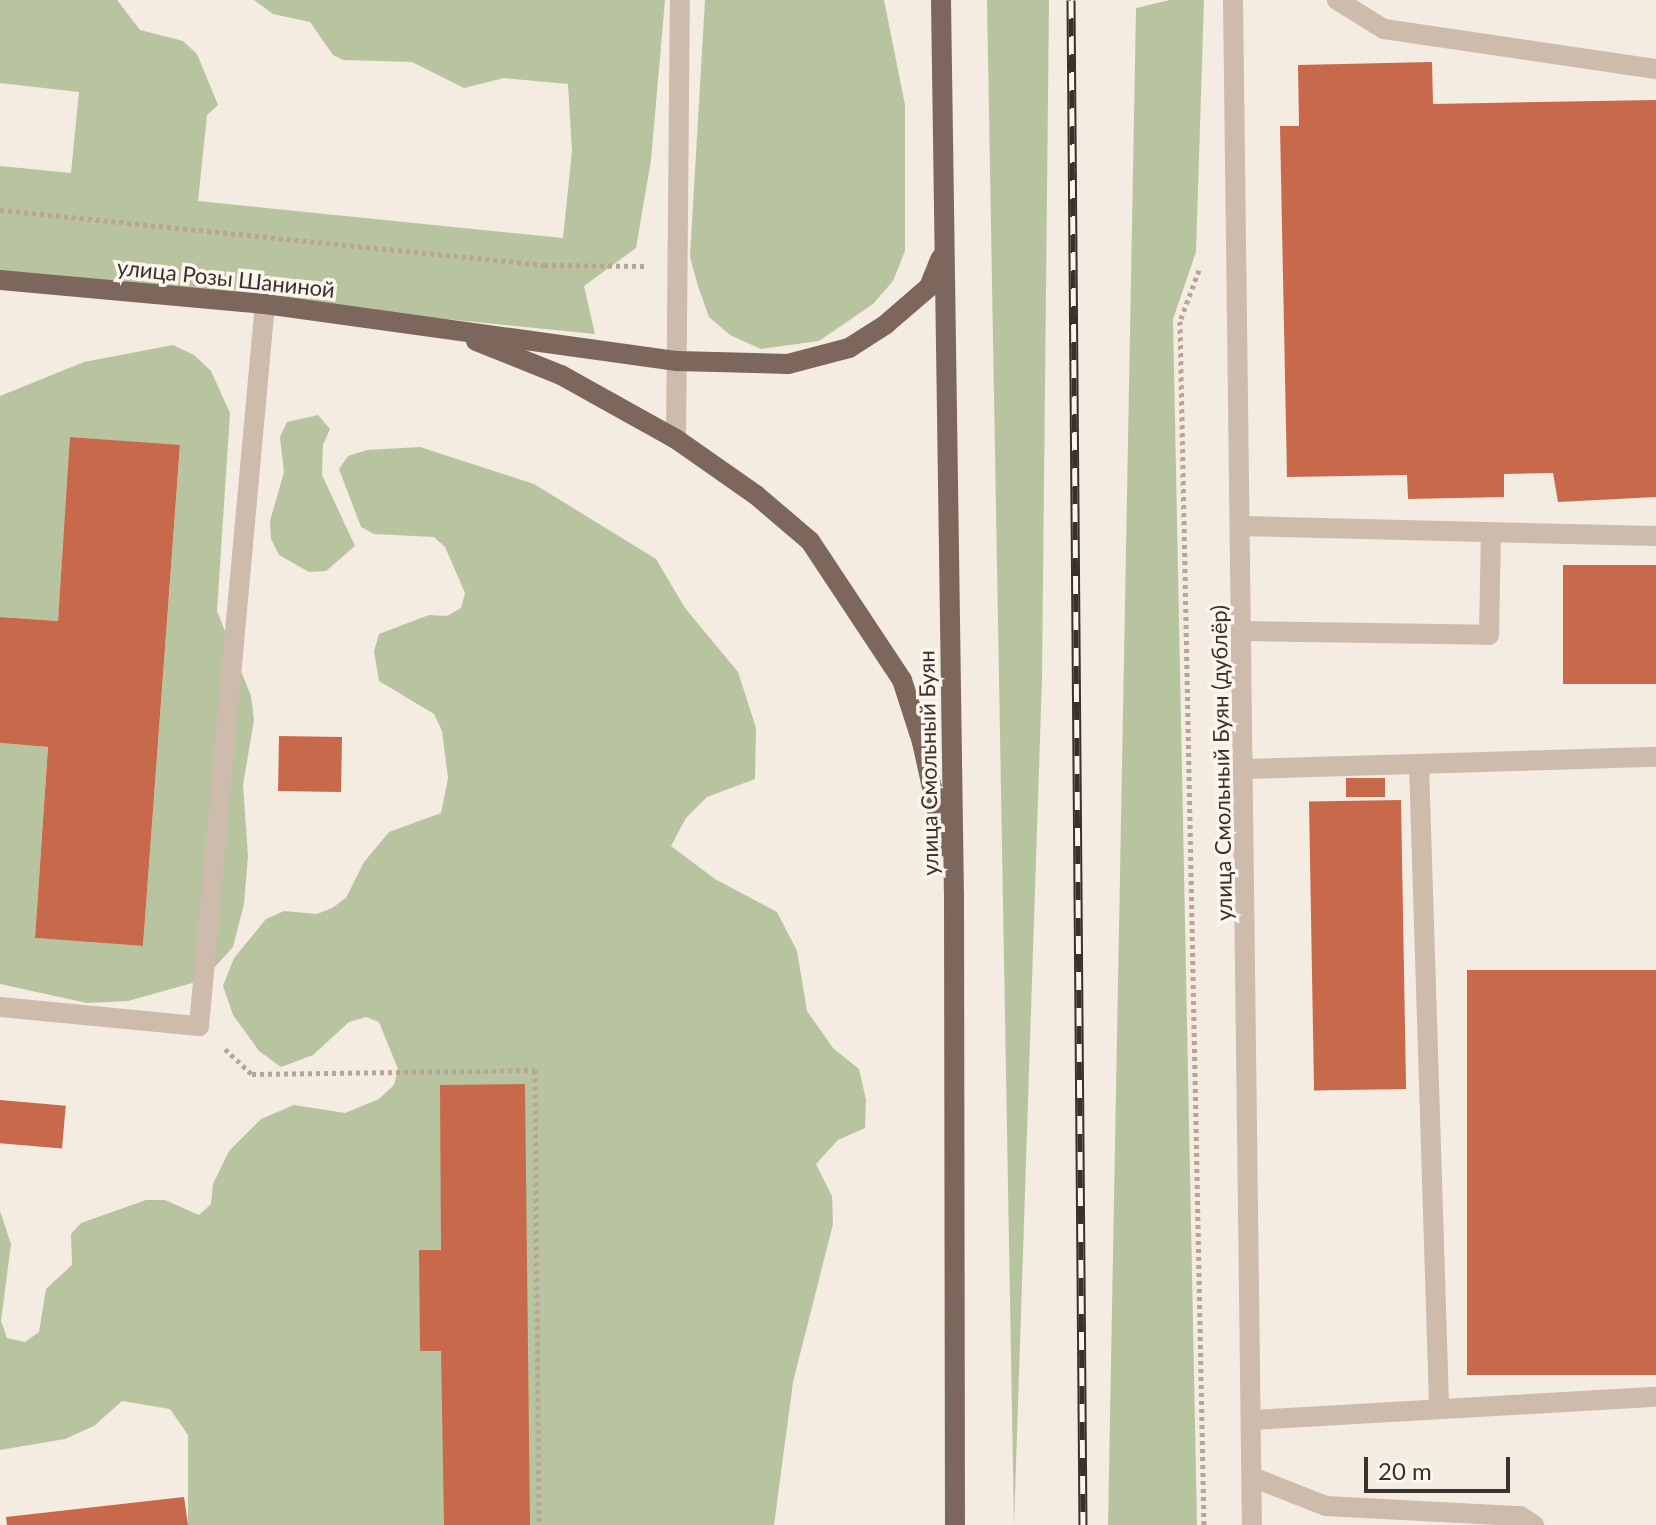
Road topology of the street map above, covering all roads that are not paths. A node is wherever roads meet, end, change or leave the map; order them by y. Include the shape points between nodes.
1 (680, 0) edge
2 (941, 0) edge
3 (1233, 0) edge
4 (1337, 0) edge
5 (1656, 69) edge
6 (945, 250) junction
7 (0, 280) edge
8 (265, 304) junction
9 (446, 329) junction
10 (677, 361) junction
11 (676, 439) junction
12 (1242, 526) junction
13 (1491, 534) junction
14 (1656, 536) edge
15 (1244, 631) junction
16 (1656, 757) edge
17 (1419, 764) junction
18 (1245, 769) junction
19 (954, 894) junction
20 (0, 1007) edge
21 (1656, 1397) edge
22 (1439, 1405) junction
23 (1253, 1420) junction
24 (1252, 1477) junction
25 (955, 1525) edge
26 (1252, 1525) edge
27 (1534, 1525) edge

1 - 10 street
2 - 6 main road, улица Смольный Буян
3 - 12 street, улица Смольный Буян (дублёр)
4 - 5 street via 1384,29
6 - 10 main road via 929,287 849,348 788,364
6 - 19 main road, улица Смольный Буян
7 - 8 main road, улица Розы Шаниной
8 - 9 main road, улица Розы Шаниной
8 - 20 street via 199,1026
9 - 10 main road
9 - 11 main road via 561,375
10 - 11 street
11 - 19 main road via 810,541 865,617 902,680 922,742
12 - 13 street
12 - 15 street, улица Смольный Буян (дублёр)
13 - 14 street
13 - 15 street via 1489,635
15 - 18 street, улица Смольный Буян (дублёр)
16 - 17 street
17 - 18 street
17 - 22 street
18 - 23 street, улица Смольный Буян (дублёр)
19 - 25 main road, улица Смольный Буян
21 - 22 street
22 - 23 street
23 - 24 street, улица Смольный Буян (дублёр)
24 - 26 street, улица Смольный Буян (дублёр)
24 - 27 street via 1326,1506 1520,1516

